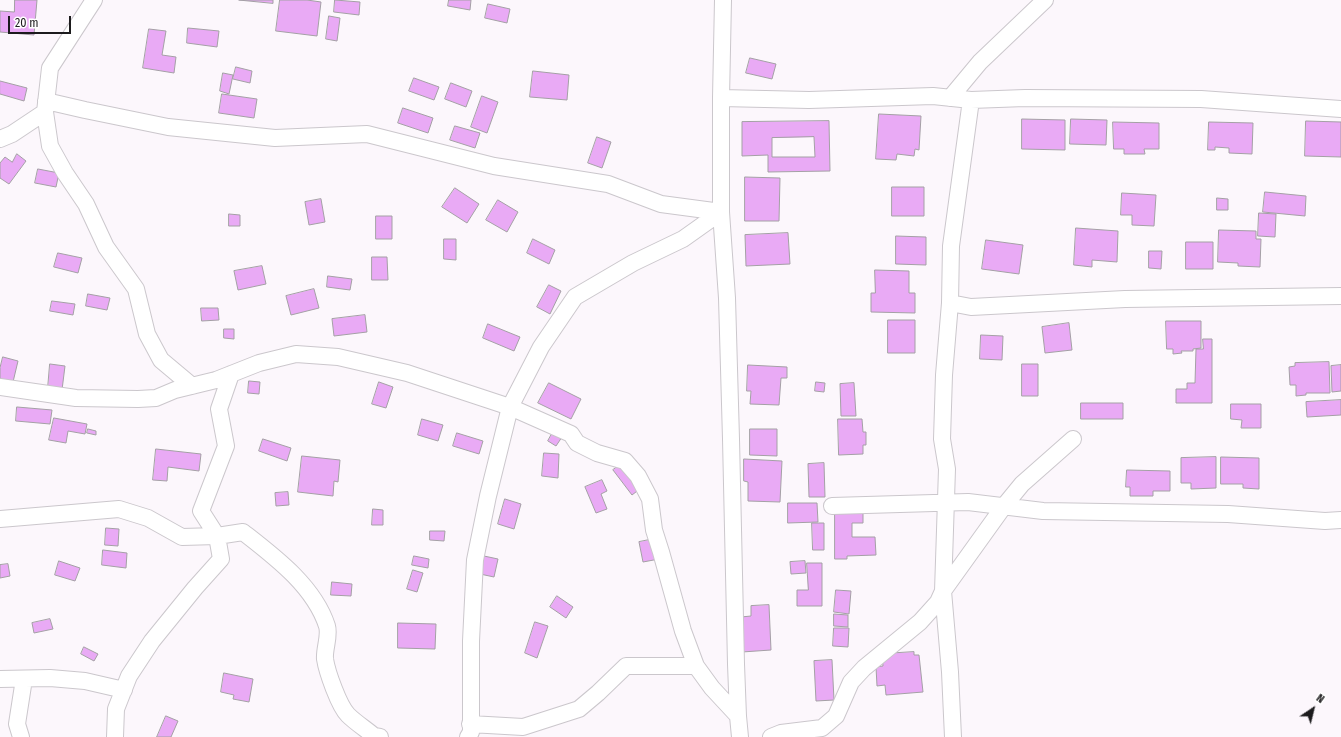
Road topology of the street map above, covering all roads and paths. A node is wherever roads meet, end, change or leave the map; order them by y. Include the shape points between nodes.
1 (94, 0) edge
2 (723, 0) edge
3 (1045, 0) edge
4 (721, 98) junction
5 (950, 98) junction
6 (971, 100) junction
7 (45, 106) junction
8 (1341, 109) edge
9 (0, 140) edge
10 (721, 212) junction
11 (1341, 296) edge
12 (950, 303) junction
13 (231, 374) junction
14 (192, 386) junction
15 (0, 387) edge
16 (510, 407) junction
17 (1073, 439) dead end
18 (946, 503) junction
19 (832, 506) dead end
20 (1004, 506) junction
21 (0, 519) edge
22 (1341, 520) edge
23 (216, 536) junction
24 (943, 591) junction
25 (696, 666) junction
26 (0, 679) edge
27 (24, 679) junction
28 (124, 690) junction
29 (738, 716) junction
30 (469, 730) edge
31 (20, 737) edge
32 (115, 737) edge
33 (380, 737) edge
34 (740, 737) edge
35 (771, 737) edge
36 (953, 737) edge

1 - 7 street via 50,68
2 - 4 street
3 - 5 street via 980,62
4 - 5 street
4 - 10 street
5 - 6 street
6 - 8 street via 1201,99
6 - 12 street via 951,246
7 - 9 street via 12,134
7 - 10 street via 85,110 168,127 274,138 367,134 494,166 608,184 660,204
7 - 14 street via 50,146 65,174 86,204 106,247 136,289 147,334 161,360
10 - 16 street via 683,239 633,263 574,297 541,347
10 - 29 street via 727,298
11 - 12 street via 1125,300 971,307
12 - 18 street via 942,439 947,469
13 - 14 street
13 - 16 street via 296,354 338,357 407,373
13 - 23 street via 219,409 226,446 201,511
14 - 15 street via 156,398 138,399 76,398
16 - 25 street via 571,434 577,443 597,453 625,461 638,476 650,499 654,530 682,631
16 - 30 street via 475,560
17 - 20 street via 1022,484
18 - 19 street
18 - 20 street via 968,502
18 - 24 street
20 - 22 street via 1043,510 1228,514
20 - 24 street
21 - 23 street via 119,509 148,518 182,537
23 - 28 street via 221,558 152,641 129,676
23 - 33 street via 243,532 271,553 296,577 319,608 328,628 325,658 331,683 347,714 374,736
24 - 35 street via 938,602 920,622 864,668 851,682 836,716 822,728 781,733
24 - 36 street
25 - 29 street
25 - 30 street via 626,666 578,709 523,727
26 - 27 street
27 - 28 street via 85,681
27 - 31 street via 17,724
28 - 32 street via 116,709
29 - 34 street

